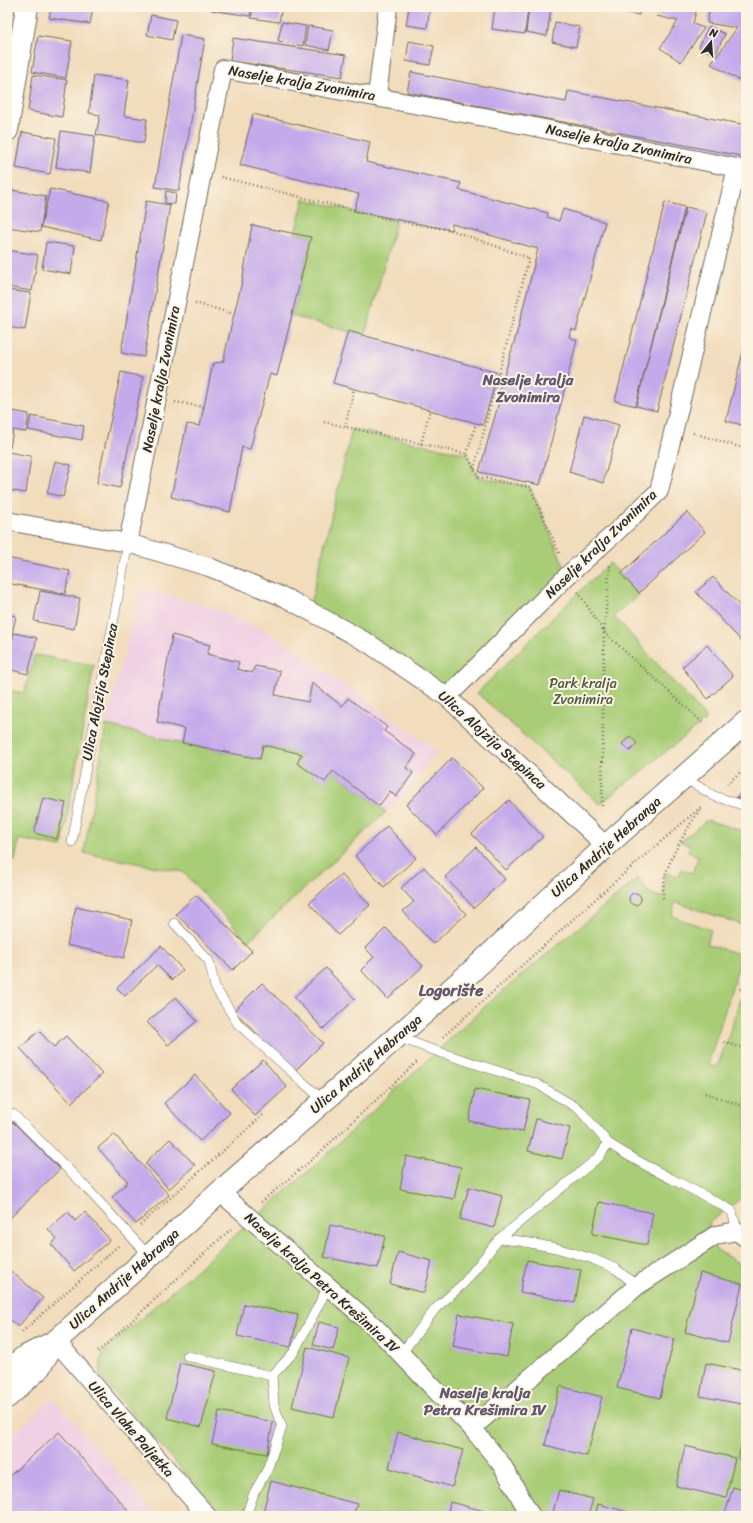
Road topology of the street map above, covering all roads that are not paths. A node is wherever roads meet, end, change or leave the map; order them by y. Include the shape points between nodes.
1 (27, 7) edge
2 (388, 7) edge
3 (377, 96) junction
4 (7, 130) edge
5 (741, 169) edge
6 (7, 521) edge
7 (128, 543) junction
8 (447, 697) junction
9 (746, 722) edge
10 (683, 777) junction
11 (746, 806) edge
12 (72, 842) dead end
13 (606, 846) junction
14 (174, 923) dead end
15 (397, 1037) junction
16 (324, 1101) junction
17 (7, 1120) edge
18 (608, 1143) junction
19 (220, 1192) junction
20 (742, 1234) edge
21 (499, 1239) junction
22 (149, 1256) junction
23 (637, 1286) junction
24 (328, 1287) junction
25 (56, 1341) junction
26 (401, 1354) junction
27 (187, 1356) dead end
28 (7, 1372) edge
29 (272, 1376) junction
30 (7, 1397) edge
31 (472, 1428) junction
32 (207, 1516) edge
33 (246, 1516) edge
34 (531, 1516) edge

1 - 4 main road
2 - 3 street
3 - 5 street, Naselje kralja Zvonimira
3 - 7 street, Naselje kralja Zvonimira via 223,68
5 - 8 street, Naselje kralja Zvonimira via 658,491 568,575
6 - 7 street, Ulica Alojzija Stepinca
7 - 8 street, Ulica Alojzija Stepinca via 209,567 286,598 368,643
7 - 12 lane, Ulica Alojzija Stepinca
8 - 13 street, Ulica Alojzija Stepinca
9 - 10 main road, Ulica Andrije Hebranga
10 - 11 lane via 714,796
10 - 13 main road, Ulica Andrije Hebranga
13 - 15 main road, Ulica Andrije Hebranga
14 - 16 lane via 209,961 215,987 238,1024
15 - 16 main road, Ulica Andrije Hebranga
15 - 18 lane via 538,1084 579,1109
16 - 19 main road, Ulica Andrije Hebranga
17 - 22 lane via 13,1114 81,1182
18 - 20 lane via 631,1158 732,1211
18 - 21 lane via 599,1157
19 - 22 main road, Ulica Andrije Hebranga
19 - 24 street, Naselje kralja Petra Krešimira IV
20 - 23 street via 716,1234
21 - 23 lane via 556,1248 593,1259 616,1269
21 - 26 lane via 464,1283 436,1308
22 - 25 main road, Ulica Andrije Hebranga
23 - 31 street
24 - 26 street, Naselje kralja Petra Krešimira IV via 376,1328
24 - 29 lane via 294,1352
25 - 28 main road, Ulica Andrije Hebranga via 23,1358
25 - 30 main road, Ulica Andrije Hebranga via 40,1368
25 - 32 street, Ulica Vlahe Paljetka
26 - 31 street, Naselje kralja Petra Krešimira IV
27 - 29 lane
29 - 33 lane via 274,1405 282,1427 267,1470 254,1493
31 - 34 street, Naselje kralja Petra Krešimira IV via 502,1465

